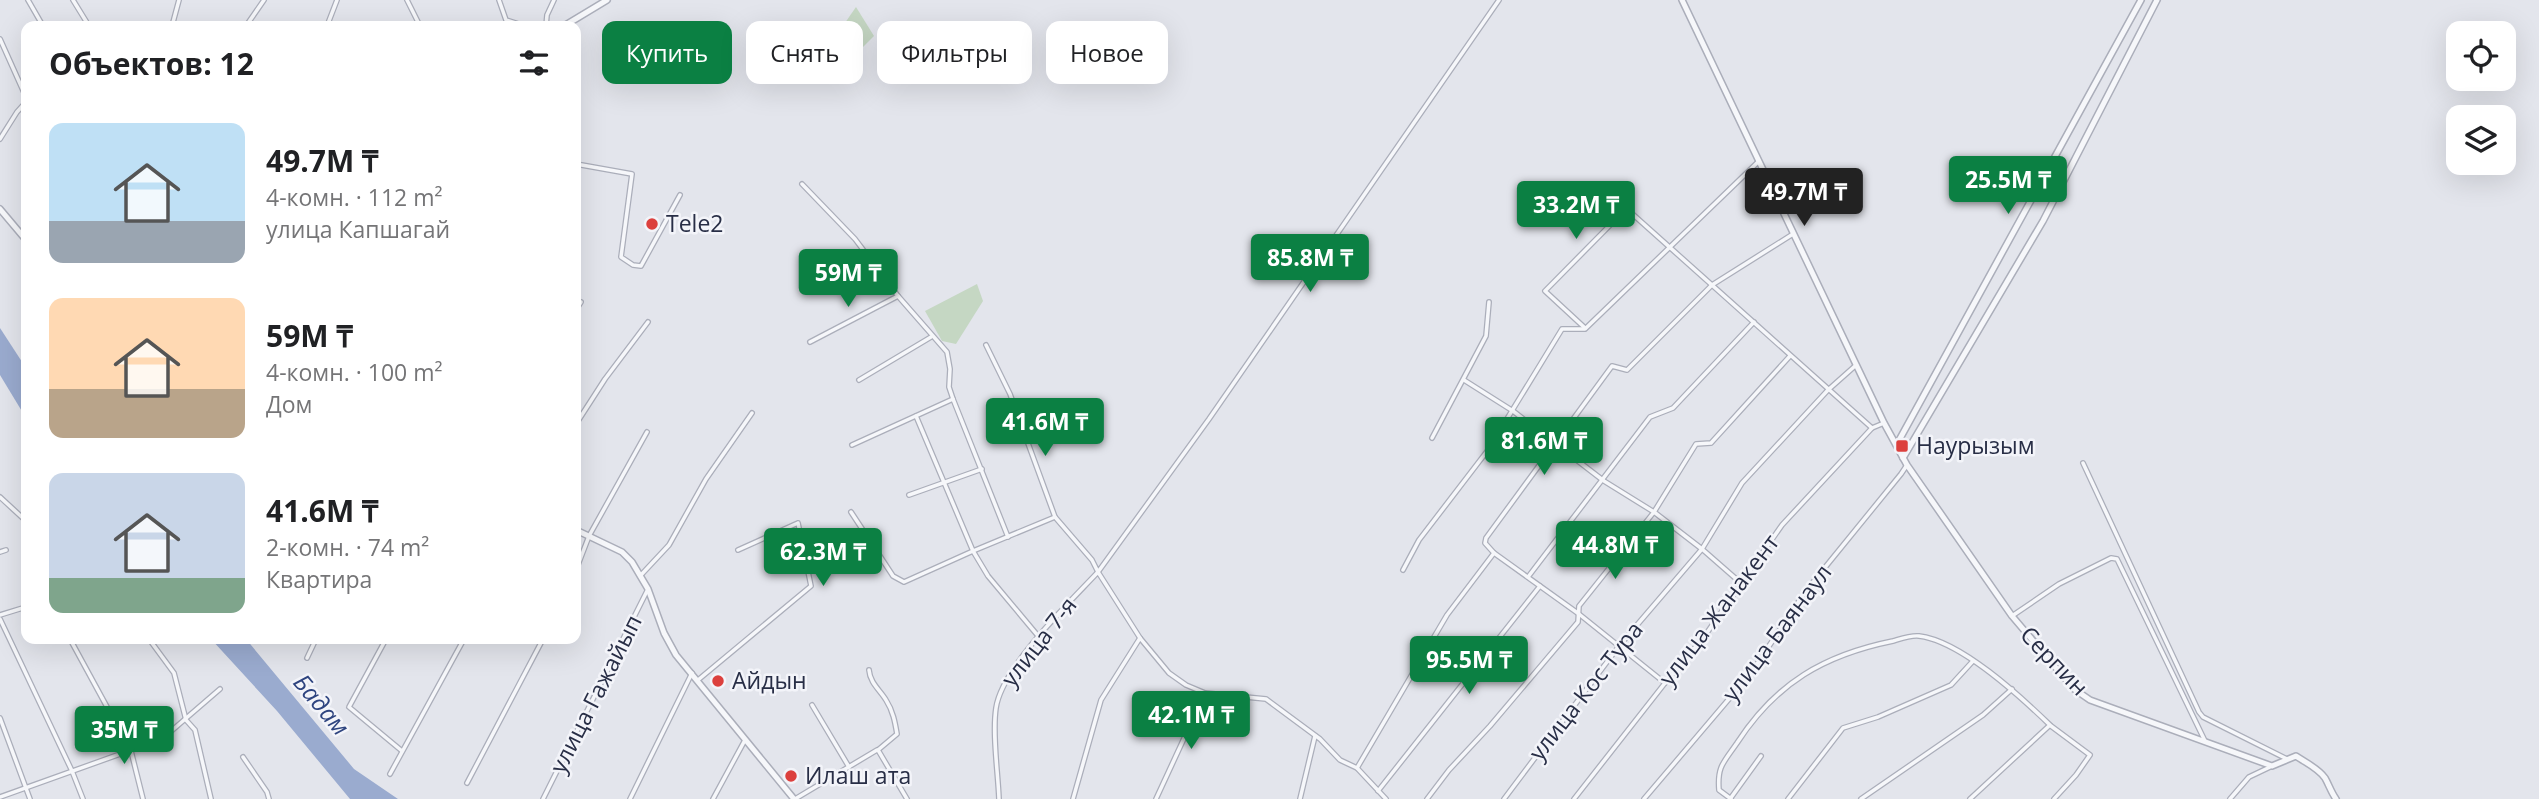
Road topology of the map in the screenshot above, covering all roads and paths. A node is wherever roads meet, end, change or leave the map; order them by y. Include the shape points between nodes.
1 (28, 0) edge
2 (73, 0) edge
3 (264, 0) edge
4 (337, 0) edge
5 (407, 0) edge
6 (499, 0) edge
7 (554, 0) edge
8 (607, 0) edge
9 (1499, 0) edge
10 (1682, 0) edge
11 (2141, 0) edge
12 (2157, 0) edge
13 (177, 1) edge
14 (506, 20) joint
15 (40, 21) edge
16 (86, 21) edge
17 (173, 21) edge
18 (249, 21) edge
19 (329, 21) edge
20 (418, 21) edge
21 (509, 21) edge
22 (547, 21) edge
23 (572, 21) edge
24 (0, 39) edge
25 (21, 88) edge
26 (21, 107) edge
27 (0, 139) edge
28 (1758, 162) junction
29 (581, 165) edge
30 (802, 184) dead end
31 (680, 195) dead end
32 (0, 209) edge
33 (21, 234) edge
34 (1793, 234) junction
35 (1670, 247) junction
36 (1712, 285) junction
37 (898, 296) junction
38 (1489, 302) dead end
39 (648, 322) dead end
40 (1754, 322) junction
41 (1585, 329) junction
42 (931, 337) junction
43 (810, 342) dead end
44 (986, 345) dead end
45 (1790, 356) junction
46 (1855, 366) junction
47 (859, 380) dead end
48 (1464, 380) junction
49 (1828, 390) junction
50 (953, 398) junction
51 (1513, 411) junction
52 (752, 413) dead end
53 (581, 416) edge
54 (915, 416) junction
55 (1884, 423) junction
56 (1872, 428) junction
57 (648, 432) dead end
58 (1432, 438) dead end
59 (1553, 443) junction
60 (1897, 444) junction
61 (852, 445) dead end
62 (1903, 458) junction
63 (2082, 463) dead end
64 (1907, 465) junction
65 (982, 469) junction
66 (1604, 481) junction
67 (945, 482) junction
68 (909, 495) dead end
69 (0, 497) edge
70 (851, 512) dead end
71 (1654, 512) junction
72 (21, 516) edge
73 (1055, 517) junction
74 (581, 532) edge
75 (589, 536) junction
76 (1008, 537) junction
77 (1702, 549) junction
78 (6, 550) dead end
79 (738, 550) dead end
80 (974, 551) junction
81 (0, 552) edge
82 (1494, 553) junction
83 (581, 557) edge
84 (1403, 570) dead end
85 (1098, 572) junction
86 (640, 575) junction
87 (1528, 577) junction
88 (1742, 584) junction
89 (1539, 586) junction
90 (648, 589) junction
91 (21, 609) edge
92 (1579, 614) junction
93 (2012, 616) junction
94 (0, 617) edge
95 (1039, 637) junction
96 (1140, 638) junction
97 (73, 644) edge
98 (153, 644) edge
99 (314, 644) edge
100 (383, 644) edge
101 (461, 644) edge
102 (540, 644) edge
103 (1619, 646) junction
104 (307, 658) dead end
105 (1973, 661) junction
106 (869, 670) dead end
107 (692, 674) junction
108 (698, 680) junction
109 (1665, 683) junction
110 (220, 689) dead end
111 (2012, 689) junction
112 (1205, 693) junction
113 (812, 705) dead end
114 (0, 718) edge
115 (186, 720) junction
116 (2050, 725) junction
117 (1315, 736) junction
118 (746, 738) junction
119 (2206, 741) junction
120 (878, 750) junction
121 (131, 751) junction
122 (402, 751) junction
123 (1761, 756) dead end
124 (243, 757) dead end
125 (2289, 760) junction
126 (2272, 766) junction
127 (849, 767) junction
128 (1357, 768) junction
129 (72, 771) junction
130 (390, 774) dead end
131 (467, 783) dead end
132 (26, 788) junction
133 (1378, 791) junction
134 (0, 797) edge
135 (30, 799) edge
136 (83, 799) edge
137 (143, 799) edge
138 (211, 799) edge
139 (269, 799) edge
140 (543, 799) edge
141 (630, 799) edge
142 (713, 799) edge
143 (794, 799) edge
144 (907, 799) edge
145 (999, 799) edge
146 (1073, 799) edge
147 (1156, 799) edge
148 (1300, 799) edge
149 (1387, 799) edge
150 (1427, 799) edge
151 (1504, 799) edge
152 (1574, 799) edge
153 (1644, 799) edge
154 (1731, 799) edge
155 (1788, 799) edge
156 (1861, 799) edge
157 (1970, 799) edge
158 (2054, 799) edge
159 (2230, 799) edge
160 (2336, 799) edge

1 - 15 street
2 - 16 street
3 - 18 street
4 - 19 street
5 - 20 street
6 - 14 street
7 - 22 street
8 - 23 street
9 - 85 street
10 - 28 street, Серпин
11 - 60 street
12 - 62 street via 2043,220
13 - 17 street
14 - 21 street
24 - 25 street
26 - 27 street
28 - 34 street, Серпин
28 - 35 street
29 - 31 street via 632,174 621,257 633,265 641,266
30 - 37 street via 855,239
32 - 33 street
34 - 36 street
34 - 46 street, Серпин
35 - 36 street
35 - 41 street
35 - 41 street via 1630,211 1624,211 1545,291
36 - 40 street
36 - 59 street via 1627,370 1612,366
37 - 42 street
37 - 43 street
38 - 48 street via 1486,335
39 - 53 street
40 - 45 street
40 - 66 street via 1673,408 1650,417
41 - 51 street via 1562,329
42 - 47 street
42 - 50 street via 947,352
44 - 73 street via 1010,394
45 - 49 street
45 - 71 street via 1711,443 1696,444
46 - 49 street, улица Кос Тура
46 - 55 street, Серпин
48 - 51 street
48 - 58 street
49 - 56 street
49 - 77 street, улица Кос Тура via 1742,484
50 - 54 street
50 - 65 street
51 - 59 street
51 - 84 street via 1419,540
52 - 86 street via 706,479 669,545
54 - 61 street
54 - 67 street
55 - 56 street
55 - 60 street, Серпин
56 - 88 street, улица Жанакент via 1782,525
57 - 75 street
59 - 66 street
59 - 82 street via 1486,538
60 - 62 street, Серпин
62 - 64 street, Серпин
63 - 125 street via 2199,712
64 - 93 street, Серпин
64 - 153 street, улица Баянаул via 1805,592 1751,673
65 - 67 street
65 - 76 street
66 - 71 street
66 - 87 street
67 - 68 street
67 - 80 street
69 - 72 street
70 - 80 street via 893,576 904,582
71 - 77 street
71 - 92 street via 1579,606
73 - 76 street
73 - 85 street
74 - 75 street
75 - 83 street
75 - 86 street via 622,552
76 - 80 street
77 - 88 street
77 - 103 street, улица Кос Тура
78 - 81 street
79 - 108 street via 798,523 811,586
80 - 95 street via 988,576
82 - 87 street
82 - 128 street via 1447,615
85 - 95 street, улица 7-я
85 - 96 street, улица 7-я
86 - 90 street
87 - 89 street
88 - 109 street, улица Жанакент
89 - 92 street
89 - 133 street
90 - 107 street via 664,633
90 - 140 street, улица Гажайып
91 - 94 street
92 - 103 street
92 - 150 street via 1578,622
93 - 119 street, Серпин via 2074,689 2090,700
93 - 119 street via 2059,584 2117,559
94 - 129 street
95 - 145 street, улица 7-я via 1000,691 996,709
96 - 112 street, улица 7-я via 1169,673
96 - 146 street via 1101,700
97 - 121 street
98 - 115 street via 174,673
99 - 104 street
100 - 122 street via 349,707
101 - 122 street
102 - 131 street
103 - 109 street
103 - 151 street, улица Кос Тура
105 - 111 street
105 - 154 street via 1918,635 1860,648 1807,671 1766,702 1717,773 1719,790
105 - 155 street via 1951,685 1843,728
106 - 120 street via 892,712 897,734
107 - 108 street
107 - 141 street
108 - 118 street
109 - 152 street, улица Жанакент
110 - 115 street
111 - 116 street
111 - 156 street via 1983,715
112 - 117 street via 1266,699
112 - 147 street
113 - 127 street
114 - 132 street
115 - 121 street via 162,739
115 - 138 street via 195,730
116 - 157 street
116 - 158 street via 2090,755
117 - 128 street via 1340,760
117 - 148 street
118 - 142 street
118 - 143 street
119 - 126 street, Серпин
120 - 127 street
120 - 144 street
121 - 129 street
121 - 137 street
122 - 130 street
123 - 154 street
124 - 139 street
125 - 126 street
125 - 160 street via 2296,756 2317,770
126 - 159 street via 2249,777
127 - 143 street
128 - 133 street
129 - 132 street
129 - 136 street
132 - 134 street
132 - 135 street
133 - 149 street

